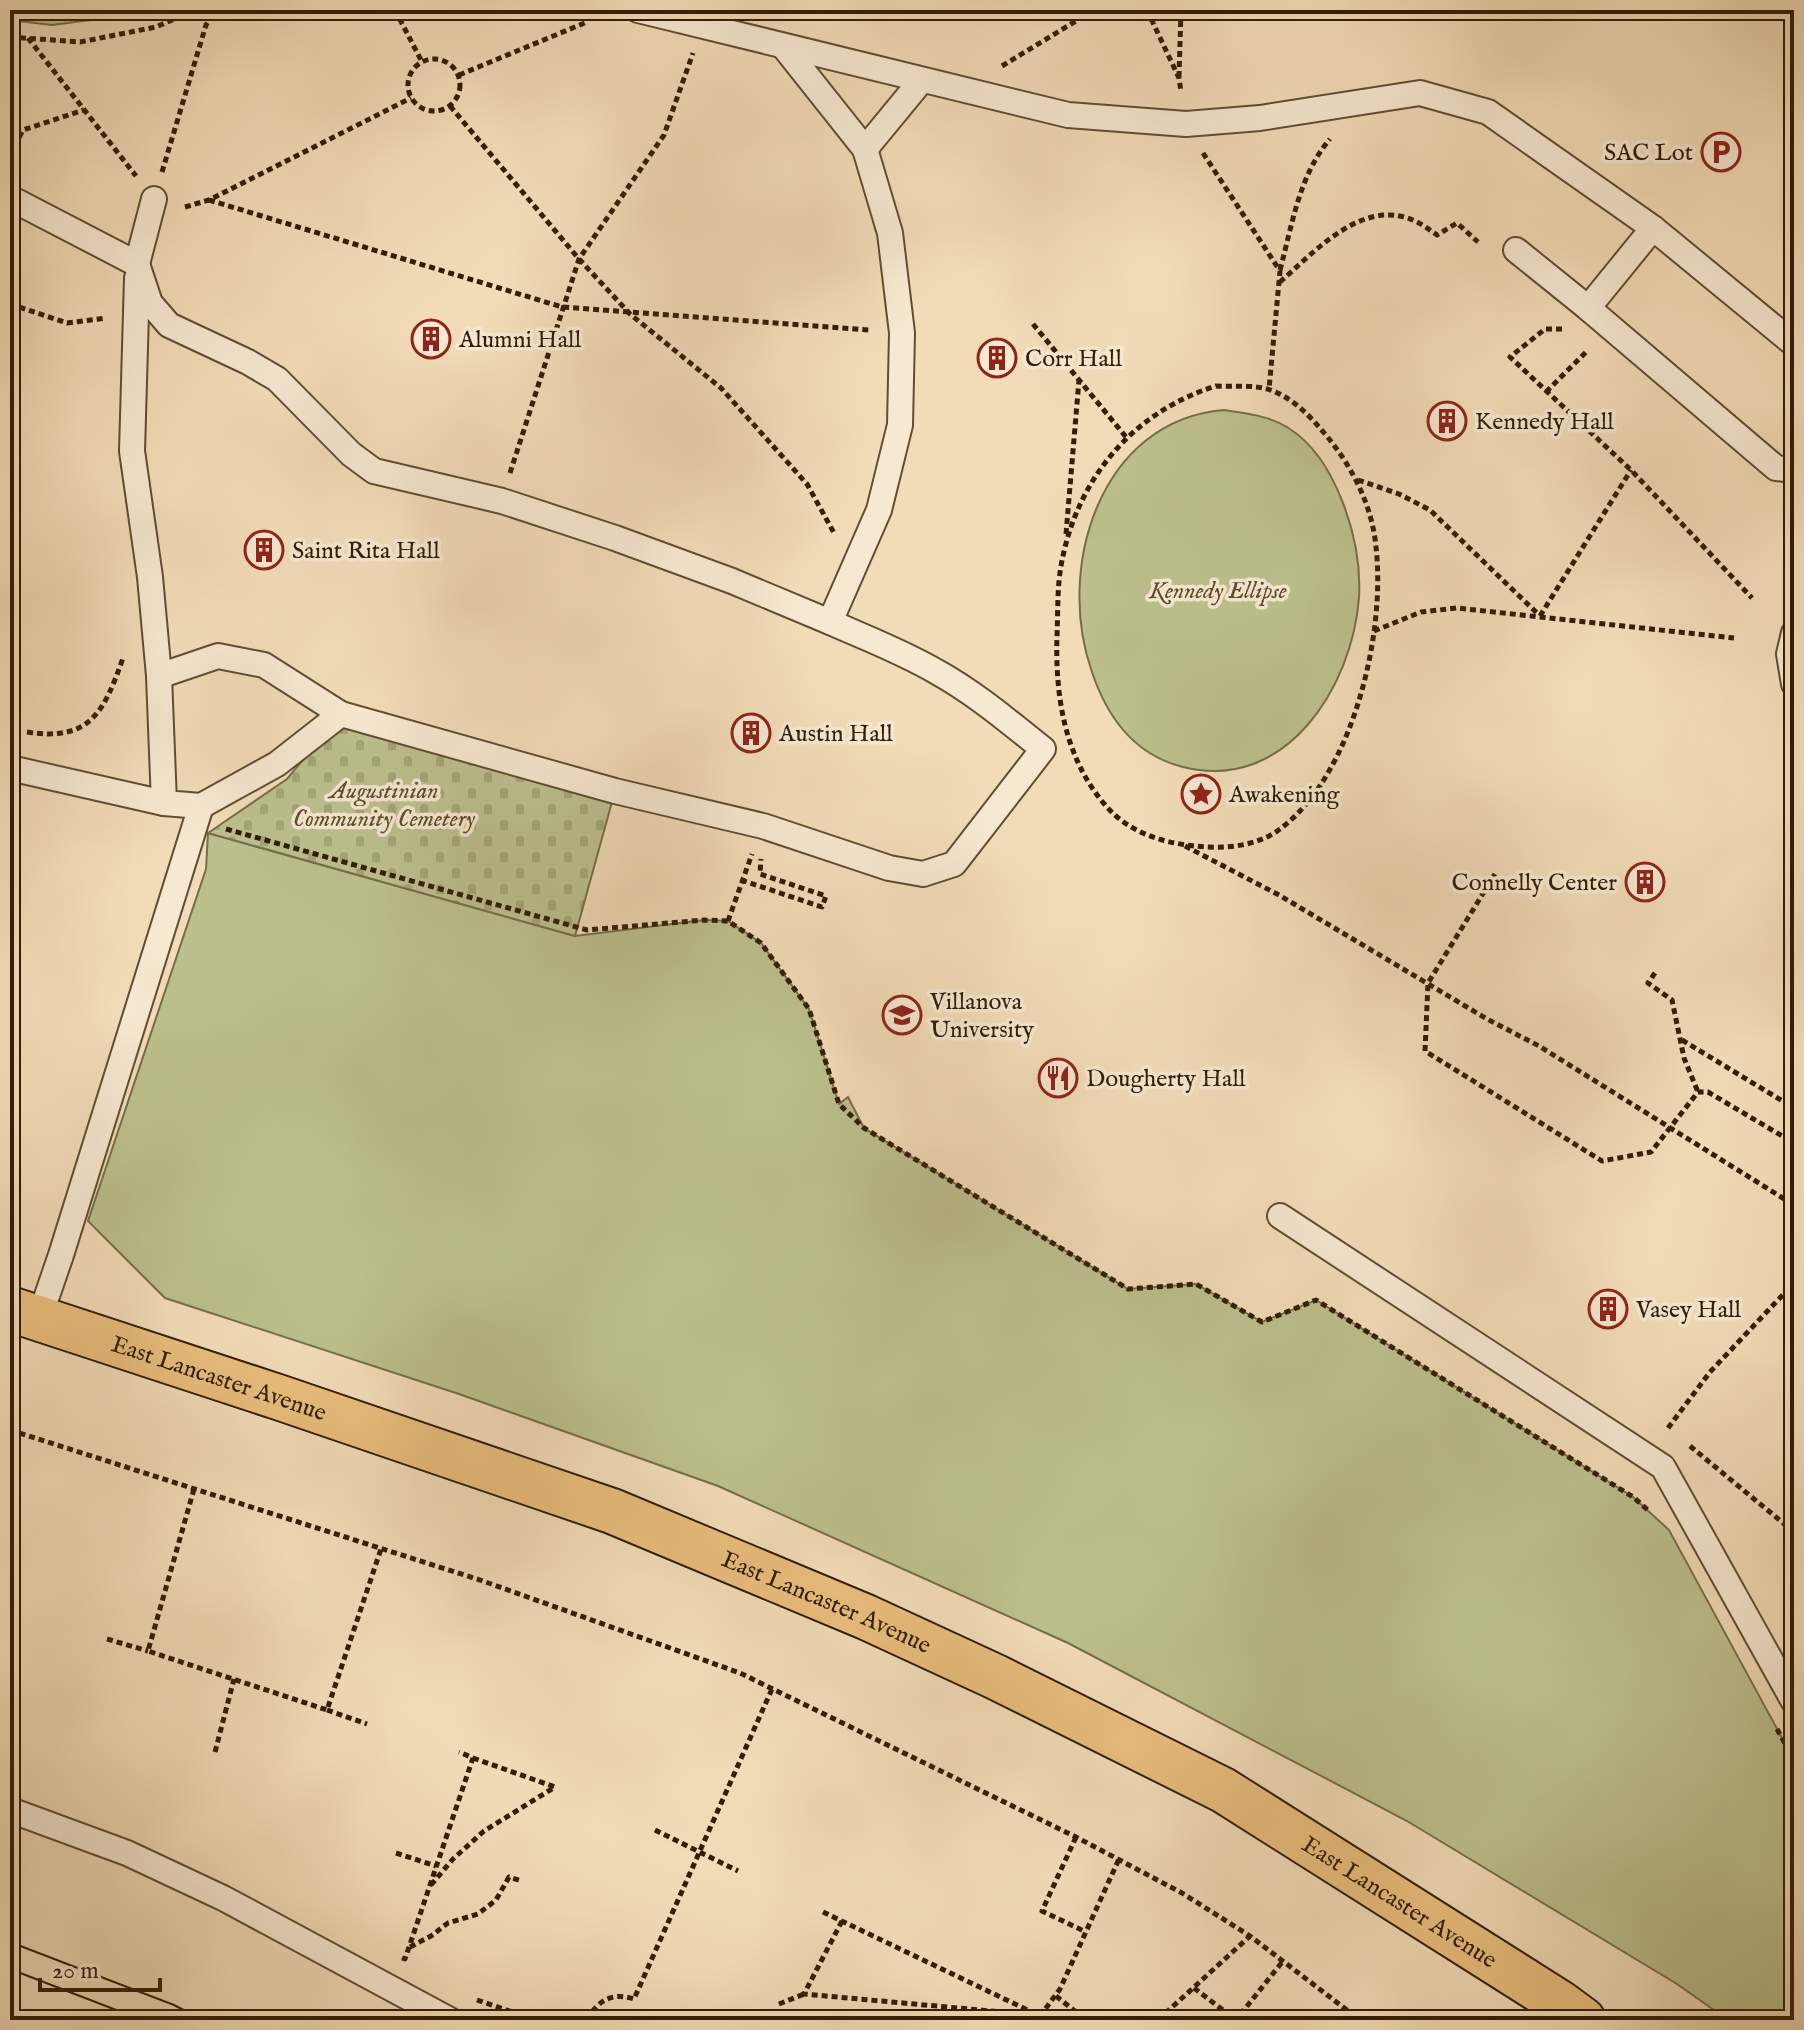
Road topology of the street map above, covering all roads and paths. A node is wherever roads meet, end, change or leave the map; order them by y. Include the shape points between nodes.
1 (195, 10) edge
2 (216, 10) edge
3 (395, 10) edge
4 (638, 10) edge
5 (1094, 10) edge
6 (1147, 10) edge
7 (1181, 10) edge
8 (587, 22) dead end
9 (702, 26) junction
10 (10, 37) edge
11 (28, 38) junction
12 (784, 47) junction
13 (422, 62) junction
14 (459, 75) junction
15 (1179, 78) junction
16 (921, 81) junction
17 (961, 91) junction
18 (411, 98) junction
19 (1376, 100) junction
20 (450, 106) junction
21 (84, 110) junction
22 (1186, 124) junction
23 (865, 149) junction
24 (10, 155) edge
25 (10, 198) edge
26 (209, 200) junction
27 (151, 209) junction
28 (1653, 228) junction
29 (1478, 242) dead end
30 (1516, 250) dead end
31 (579, 259) junction
32 (137, 264) junction
33 (1280, 271) junction
34 (1279, 283) junction
35 (10, 304) edge
36 (562, 307) junction
37 (1588, 308) junction
38 (136, 309) junction
39 (630, 314) junction
40 (1033, 324) dead end
41 (1563, 329) dead end
42 (902, 333) junction
43 (1794, 344) edge
44 (1593, 345) dead end
45 (1079, 380) junction
46 (1269, 389) junction
47 (1546, 392) junction
48 (1126, 437) junction
49 (1631, 470) junction
50 (1794, 470) edge
51 (1357, 480) junction
52 (502, 501) junction
53 (1064, 553) junction
54 (853, 569) junction
55 (1752, 598) dead end
56 (1540, 616) junction
57 (830, 622) junction
58 (1374, 631) junction
59 (1794, 633) edge
60 (1734, 638) dead end
61 (125, 651) dead end
62 (159, 676) junction
63 (1794, 684) edge
64 (341, 714) junction
65 (27, 732) dead end
66 (10, 768) edge
67 (164, 803) junction
68 (201, 806) junction
69 (763, 826) junction
70 (1183, 845) junction
71 (1495, 874) dead end
72 (741, 880) junction
73 (728, 921) junction
74 (1655, 973) dead end
75 (1428, 983) junction
76 (1680, 1039) junction
77 (1698, 1092) junction
78 (1794, 1108) edge
79 (1668, 1128) junction
80 (1794, 1143) edge
81 (1794, 1205) edge
82 (1280, 1216) dead end
83 (1794, 1283) edge
84 (24, 1314) edge
85 (1668, 1428) dead end
86 (10, 1430) edge
87 (194, 1489) junction
88 (1651, 1513) dead end
89 (381, 1549) junction
90 (107, 1639) dead end
91 (148, 1651) junction
92 (234, 1679) junction
93 (772, 1689) junction
94 (1794, 1702) edge
95 (327, 1710) junction
96 (1772, 1719) dead end
97 (367, 1724) dead end
98 (215, 1752) dead end
99 (459, 1752) dead end
100 (473, 1758) junction
101 (1794, 1760) edge
102 (10, 1810) edge
103 (655, 1830) dead end
104 (1076, 1837) junction
105 (700, 1852) junction
106 (396, 1853) dead end
107 (1119, 1859) junction
108 (436, 1866) junction
109 (738, 1871) dead end
110 (522, 1881) dead end
111 (429, 1886) junction
112 (823, 1912) dead end
113 (842, 1921) junction
114 (1086, 1932) junction
115 (1250, 1936) junction
116 (409, 1947) junction
117 (393, 1953) dead end
118 (1283, 1961) junction
119 (1194, 1988) junction
120 (804, 1994) junction
121 (1056, 1996) junction
122 (779, 2004) dead end
123 (1038, 2018) edge
124 (450, 2020) edge
125 (587, 2020) edge
126 (1086, 2020) edge
127 (1158, 2020) edge
128 (1360, 2020) edge
129 (1583, 2020) edge

1 - 11 path via 156,27 80,42
2 - 27 path via 206,25
3 - 13 path
4 - 9 lane
5 - 17 path
6 - 15 path
7 - 15 path
8 - 14 path
9 - 12 lane
9 - 31 path via 664,135
10 - 11 path
11 - 21 path
12 - 16 lane
12 - 23 lane
13 - 14 path via 443,61
13 - 18 path via 410,74
14 - 20 path via 460,91
15 - 22 path
16 - 17 lane
16 - 23 lane
17 - 22 lane via 1068,115
18 - 20 path via 430,111
18 - 26 path
19 - 22 lane
19 - 28 lane via 1420,93 1488,112
19 - 33 path via 1343,124 1322,149 1303,185
20 - 31 path
21 - 24 path via 23,130
21 - 27 path
22 - 33 path
23 - 42 lane via 890,233
25 - 32 lane
26 - 27 path
26 - 36 path
27 - 32 lane
28 - 37 lane
28 - 43 lane
29 - 34 path via 1457,223 1437,235 1402,216 1379,217 1355,222 1333,236
30 - 37 lane
31 - 36 path
31 - 39 path
32 - 38 lane
32 - 52 lane via 150,303 169,325 277,379 374,471
33 - 34 path
34 - 46 path
35 - 38 path via 67,323
36 - 39 path
36 - 52 path
37 - 50 lane via 1776,468
38 - 62 lane via 132,451
39 - 42 path
39 - 54 path via 721,388 807,484
40 - 45 path
41 - 47 path via 1545,329 1510,357
42 - 54 lane via 900,425 879,510
44 - 47 path
45 - 48 path
45 - 53 path
46 - 48 path via 1216,386 1188,395
46 - 51 path via 1296,402 1342,454
47 - 49 path
48 - 53 path via 1081,504
49 - 55 path
49 - 56 path
51 - 56 path via 1430,510
51 - 58 path via 1376,546
52 - 57 lane via 732,581
53 - 70 path via 1056,672 1070,749 1115,817 1148,836
54 - 57 lane
56 - 58 path via 1432,609
56 - 60 path
57 - 69 lane via 939,672 1043,749 954,864 923,874 889,868
58 - 70 path via 1354,715 1325,777 1304,806 1279,830 1251,843 1219,848
59 - 63 lane via 1789,654
61 - 65 path via 110,695 94,719 75,732
62 - 64 lane via 218,656 264,665
62 - 67 lane
64 - 68 lane via 277,764
64 - 69 lane via 615,791
66 - 67 lane
67 - 68 lane
68 - 73 path via 220,827 587,930
68 - 84 lane via 61,1255
69 - 72 path
69 - 72 path via 760,874 826,896 822,907
70 - 75 path
71 - 75 path
72 - 73 path
73 - 88 path via 761,943 809,1009 839,1104 864,1128 1128,1289 1196,1284 1262,1322 1316,1300
74 - 76 path via 1648,983 1672,1000
75 - 79 path
75 - 79 path via 1425,1051 1602,1161 1651,1152
76 - 77 path
76 - 78 path
77 - 79 path
77 - 80 path via 1708,1092
79 - 81 path
82 - 94 lane via 1663,1467
83 - 85 path via 1710,1372
84 - 129 highway, East Lancaster Avenue via 612,1511 866,1617 1223,1790
86 - 87 path
87 - 89 path
87 - 91 path
89 - 93 path via 740,1673
89 - 95 path
90 - 91 path
91 - 92 path
92 - 95 path
92 - 98 path
93 - 104 path
93 - 105 path
95 - 97 path
96 - 101 path
99 - 100 path
100 - 108 path
100 - 111 path via 555,1787 484,1831
102 - 124 lane via 127,1853 223,1898
103 - 105 path
104 - 107 path
104 - 114 path via 1039,1910
105 - 109 path
105 - 125 path via 634,1999 605,1998
106 - 108 path
107 - 114 path
107 - 115 path
108 - 111 path
110 - 116 path via 509,1877 496,1900 478,1914 448,1923
111 - 116 path
112 - 113 path
113 - 120 path
113 - 123 path
114 - 121 path
115 - 118 path
115 - 119 path
116 - 117 path via 405,1959
118 - 119 path via 1236,2020
118 - 128 path
119 - 127 path
120 - 122 path
120 - 123 path
121 - 123 path
121 - 126 path

